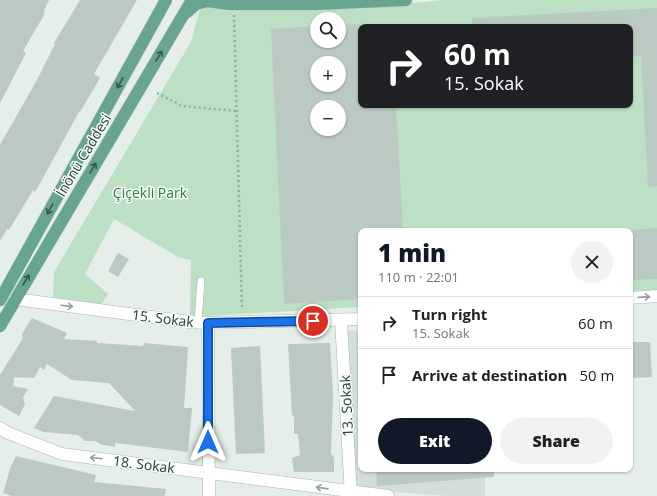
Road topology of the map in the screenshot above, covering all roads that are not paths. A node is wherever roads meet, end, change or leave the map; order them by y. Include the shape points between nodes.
1 (166, 0) edge
2 (192, 0) edge
3 (406, 0) edge
4 (209, 1) edge
5 (184, 14) junction
6 (200, 280) dead end
7 (657, 296) edge
8 (633, 298) edge
9 (0, 299) edge
10 (15, 299) junction
11 (358, 319) edge
12 (341, 320) junction
13 (203, 323) junction
14 (0, 326) edge
15 (0, 428) edge
16 (208, 472) junction
17 (351, 494) edge
18 (209, 496) edge
19 (388, 496) edge

1 -> 9 main road, İnönü Caddesi
2 - 5 main road, İnönü Caddesi
3 - 4 main road via 315,4 233,4
4 - 5 main road via 196,4
10 -> 5 main road, İnönü Caddesi
6 - 13 lane
8 -> 7 street
10 -> 13 street, 15. Sokak
10 - 14 main road, İnönü Caddesi
11 - 12 street, 15. Sokak
12 - 13 street, 15. Sokak
12 - 17 street, 13. Sokak
13 - 16 street
16 -> 15 street, 18. Sokak via 62,454
17 -> 16 street, 18. Sokak
16 - 18 street
17 - 19 street, 18. Sokak

